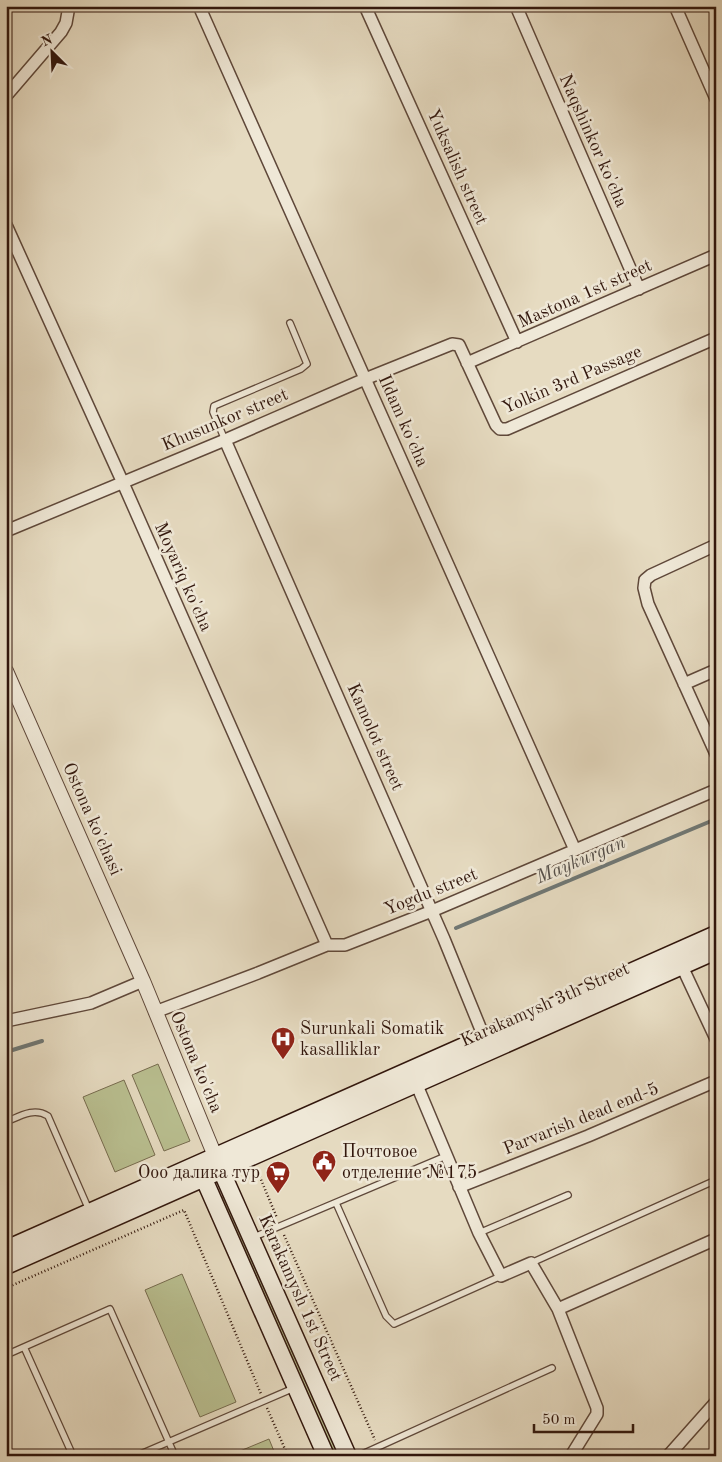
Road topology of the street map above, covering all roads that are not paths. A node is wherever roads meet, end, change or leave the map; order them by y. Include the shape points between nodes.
1 (69, 6) edge
2 (198, 6) edge
3 (365, 6) edge
4 (516, 6) edge
5 (675, 6) edge
6 (6, 96) edge
7 (716, 99) edge
8 (6, 225) edge
9 (716, 255) edge
10 (639, 289) junction
11 (290, 323) dead end
12 (716, 338) edge
13 (517, 342) junction
14 (467, 363) junction
15 (365, 379) junction
16 (225, 440) junction
17 (123, 483) junction
18 (6, 532) edge
19 (716, 545) edge
20 (716, 670) edge
21 (6, 672) edge
22 (684, 684) junction
23 (716, 754) edge
24 (716, 790) edge
25 (574, 850) junction
26 (434, 915) junction
27 (716, 934) edge
28 (326, 945) junction
29 (716, 951) edge
30 (678, 959) junction
31 (142, 981) junction
32 (155, 1012) junction
33 (6, 1021) edge
34 (716, 1039) edge
35 (487, 1044) junction
36 (716, 1081) edge
37 (416, 1084) junction
38 (6, 1122) edge
39 (446, 1156) junction
40 (218, 1164) junction
41 (204, 1179) junction
42 (716, 1180) edge
43 (459, 1187) junction
44 (568, 1195) dead end
45 (336, 1203) junction
46 (90, 1212) junction
47 (479, 1233) junction
48 (252, 1238) junction
49 (716, 1239) edge
50 (6, 1249) edge
51 (532, 1263) junction
52 (6, 1266) edge
53 (501, 1276) junction
54 (558, 1309) junction
55 (24, 1347) junction
56 (6, 1355) edge
57 (552, 1368) dead end
58 (296, 1387) junction
59 (716, 1402) edge
60 (170, 1441) junction
61 (73, 1456) edge
62 (136, 1456) edge
63 (175, 1456) edge
64 (326, 1456) edge
65 (348, 1456) edge
66 (358, 1456) edge
67 (571, 1456) edge
68 (668, 1456) edge

1 - 6 street via 61,32
2 - 15 street, Ildam ko'cha
3 - 13 street, Yuksalish street
4 - 10 street, Naqshinkor ko'cha
5 - 7 street
8 - 17 street, Moyariq ko'cha
9 - 10 street, Mastona 1st street
10 - 13 street, Mastona 1st street
11 - 16 lane via 307,364 214,406 213,412
12 - 14 street, Yolkin 3rd Passage via 507,429 496,425
13 - 14 street, Mastona 1st street
14 - 15 street, Yolkin 3rd Passage via 459,345 452,344
15 - 16 street, Khusunkor street
15 - 25 street, Ildam ko'cha
16 - 17 street, Khusunkor street
16 - 26 street, Kamolot street
17 - 18 street, Khusunkor street
17 - 28 street, Moyariq ko'cha
19 - 22 street via 645,580 648,604
20 - 22 street
21 - 31 street, Ostona ko'chasi
22 - 23 street
24 - 25 street, Yogdu street
25 - 26 street, Yogdu street
26 - 28 street, Yogdu street via 345,945
26 - 35 street, Kamolot street
27 - 30 main road, Karakamysh 3th Street
28 - 32 street, Yogdu street
29 - 30 main road, Karakamysh 3th Street
30 - 34 street
30 - 35 main road, Karakamysh 3th Street
31 - 32 street, Ostona ko'cha
31 - 33 street via 91,1003
32 - 40 street, Ostona ko'cha
35 - 37 main road, Karakamysh 3th Street
35 - 40 main road, Karakamysh 3th Street
36 - 43 street, Parvarish dead end-5
37 - 39 street
37 - 40 main road, Karakamysh 3th Street
38 - 46 lane via 32,1111 48,1116
39 - 43 street
39 - 45 lane
40 - 41 main road, Karakamysh 3th Street
40 - 46 main road, Karakamysh 3th Street
40 - 48 main road, Karakamysh 1st Street
41 - 52 main road, Karakamysh 3th Street
41 - 58 main road
42 - 51 lane
43 - 47 street
44 - 47 lane
45 - 48 lane
45 - 53 lane via 386,1316 394,1324
46 - 50 main road, Karakamysh 3th Street
47 - 53 street
48 - 65 main road, Karakamysh 1st Street
49 - 54 street
51 - 53 street
51 - 54 street
54 - 67 street via 597,1408 597,1414
55 - 56 lane
55 - 60 lane via 110,1309
55 - 61 lane
57 - 66 lane
58 - 60 lane
58 - 64 main road
59 - 68 street
60 - 62 lane
60 - 63 lane

